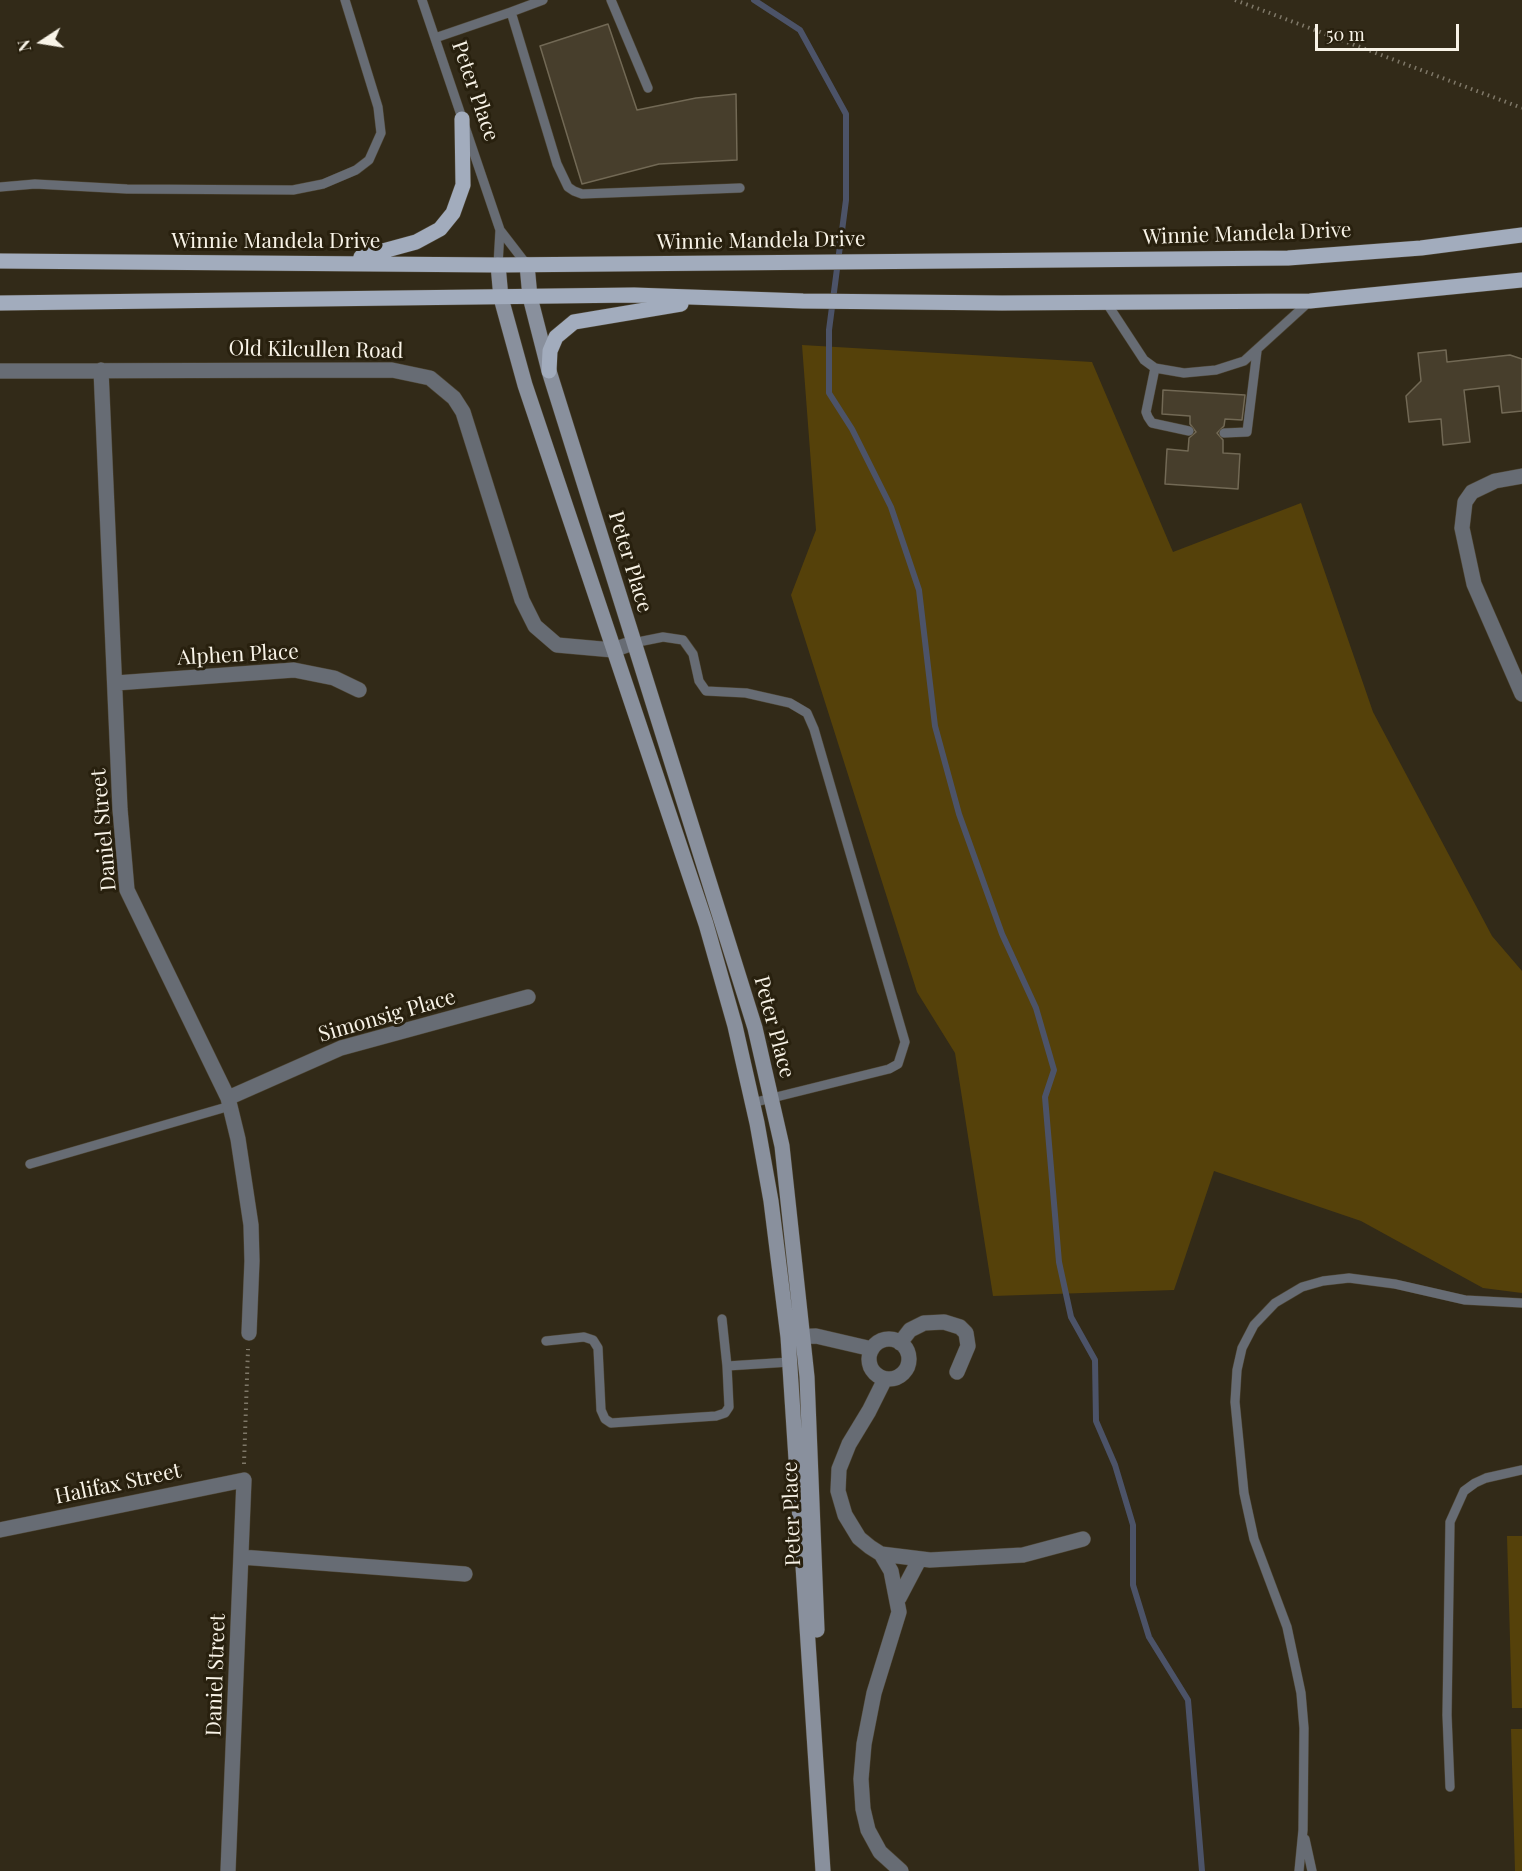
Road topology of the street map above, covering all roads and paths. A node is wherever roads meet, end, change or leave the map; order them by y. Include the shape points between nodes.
1 (345, 0) edge
2 (422, 0) edge
3 (543, 0) edge
4 (610, 0) edge
5 (1235, 0) edge
6 (511, 12) junction
7 (435, 38) junction
8 (648, 88) dead end
9 (1522, 108) edge
10 (462, 119) junction
11 (0, 187) edge
12 (740, 188) dead end
13 (500, 231) junction
14 (1522, 235) edge
15 (0, 261) edge
16 (344, 262) junction
17 (498, 265) junction
18 (527, 265) junction
19 (1522, 280) edge
20 (530, 297) junction
21 (501, 298) junction
22 (720, 299) junction
23 (1310, 301) junction
24 (1106, 302) junction
25 (0, 303) edge
26 (1257, 351) junction
27 (1155, 368) junction
28 (101, 370) junction
29 (0, 371) edge
30 (549, 371) junction
31 (1190, 431) dead end
32 (1224, 433) dead end
33 (1522, 476) edge
34 (633, 642) junction
35 (613, 650) junction
36 (116, 683) junction
37 (359, 690) dead end
38 (1522, 694) edge
39 (528, 996) dead end
40 (771, 1098) junction
41 (229, 1102) junction
42 (752, 1103) junction
43 (30, 1164) dead end
44 (796, 1266) junction
45 (779, 1269) junction
46 (1522, 1303) edge
47 (722, 1319) dead end
48 (249, 1333) joint
49 (795, 1336) junction
50 (546, 1341) dead end
51 (900, 1343) junction
52 (872, 1349) junction
53 (790, 1362) junction
54 (728, 1366) junction
55 (957, 1371) dead end
56 (885, 1379) junction
57 (1522, 1470) edge
58 (244, 1480) junction
59 (0, 1530) edge
60 (1083, 1539) dead end
61 (881, 1554) junction
62 (241, 1557) junction
63 (919, 1560) junction
64 (465, 1574) dead end
65 (899, 1598) junction
66 (1450, 1787) dead end
67 (1303, 1830) junction
68 (228, 1871) edge
69 (823, 1871) edge
70 (833, 1871) edge
71 (901, 1871) edge
72 (1299, 1871) edge
73 (1312, 1871) edge

1 - 11 lane via 378,107 381,133 369,160 356,170 323,184 284,190 127,189 35,183
2 - 7 lane, Peter Place
3 - 6 lane
4 - 8 lane
5 - 9 path
6 - 7 lane
6 - 12 lane via 557,164 568,187 582,194
7 - 10 lane, Peter Place
10 - 13 lane, Peter Place
10 - 16 main road via 463,185 453,213 440,229 416,242
13 - 17 lane, Peter Place
13 - 18 lane, Peter Place
14 - 18 main road, Winnie Mandela Drive via 1421,248 1288,258
15 - 16 main road, Winnie Mandela Drive
16 - 17 main road, Winnie Mandela Drive
17 - 18 main road, Winnie Mandela Drive
17 - 21 main road, Peter Place
18 - 20 main road, Peter Place
19 - 23 main road
20 - 21 main road
20 - 22 main road via 634,295
20 - 30 main road, Peter Place
21 - 25 main road
21 - 35 main road, Peter Place via 525,385
22 - 24 main road
22 - 30 main road via 574,322 555,337
23 - 24 main road
23 - 26 lane
24 - 27 lane via 1136,349
26 - 27 lane via 1244,361 1216,370 1184,373
26 - 32 lane via 1247,432
27 - 31 lane via 1148,417 1152,423
28 - 29 street, Old Kilcullen Road
28 - 35 street, Old Kilcullen Road via 392,370 430,378 454,398 463,412 522,600 535,626 557,645
28 - 36 street, Daniel Street
30 - 34 main road, Peter Place
33 - 38 street via 1495,481 1472,492 1465,502 1462,528 1474,584
34 - 35 street, Old Kilcullen Road
34 - 40 main road, Peter Place via 755,1028
34 - 40 lane via 663,637 683,640 693,654 699,681 706,691 746,693 790,704 807,713 814,729 905,1042 898,1064 889,1069
35 - 42 main road, Peter Place via 706,924
36 - 37 street, Alphen Place via 294,670 334,678
36 - 41 street, Daniel Street via 127,890
39 - 41 street, Simonsig Place via 342,1048
40 - 42 lane
40 - 44 main road, Peter Place via 785,1161
41 - 43 lane
41 - 48 street, Daniel Street via 251,1225
42 - 45 main road, Peter Place via 771,1201
44 - 45 main road
44 - 49 main road, Peter Place
45 - 49 main road, Peter Place
46 - 67 lane via 1465,1300 1349,1278 1323,1281 1302,1287 1275,1303 1254,1325 1242,1348 1235,1402 1244,1493 1254,1539 1287,1627 1301,1693
47 - 54 lane
48 - 58 path
49 - 52 street via 816,1336
49 - 53 main road, Peter Place
49 - 70 main road, Peter Place via 813,1504
50 - 54 lane via 584,1337 593,1340 598,1348 601,1410 612,1423 725,1413 729,1407
51 - 52 street via 885,1340
51 - 55 street via 910,1330 924,1323 944,1322 960,1327 966,1333 968,1346
51 - 56 street via 908,1357 907,1367 900,1376
52 - 56 street via 871,1367
53 - 54 lane
53 - 69 main road, Peter Place
56 - 61 street via 849,1444 839,1469 838,1491 845,1515 860,1538
57 - 66 lane via 1475,1483 1464,1491 1450,1522
58 - 59 street, Halifax Street
58 - 62 street, Daniel Street
60 - 63 street via 1023,1555
61 - 63 street
61 - 65 street
62 - 64 street
62 - 68 street, Daniel Street
63 - 65 street
65 - 71 street via 897,1625 874,1693 861,1779 868,1830 880,1852
67 - 72 lane
67 - 73 lane

